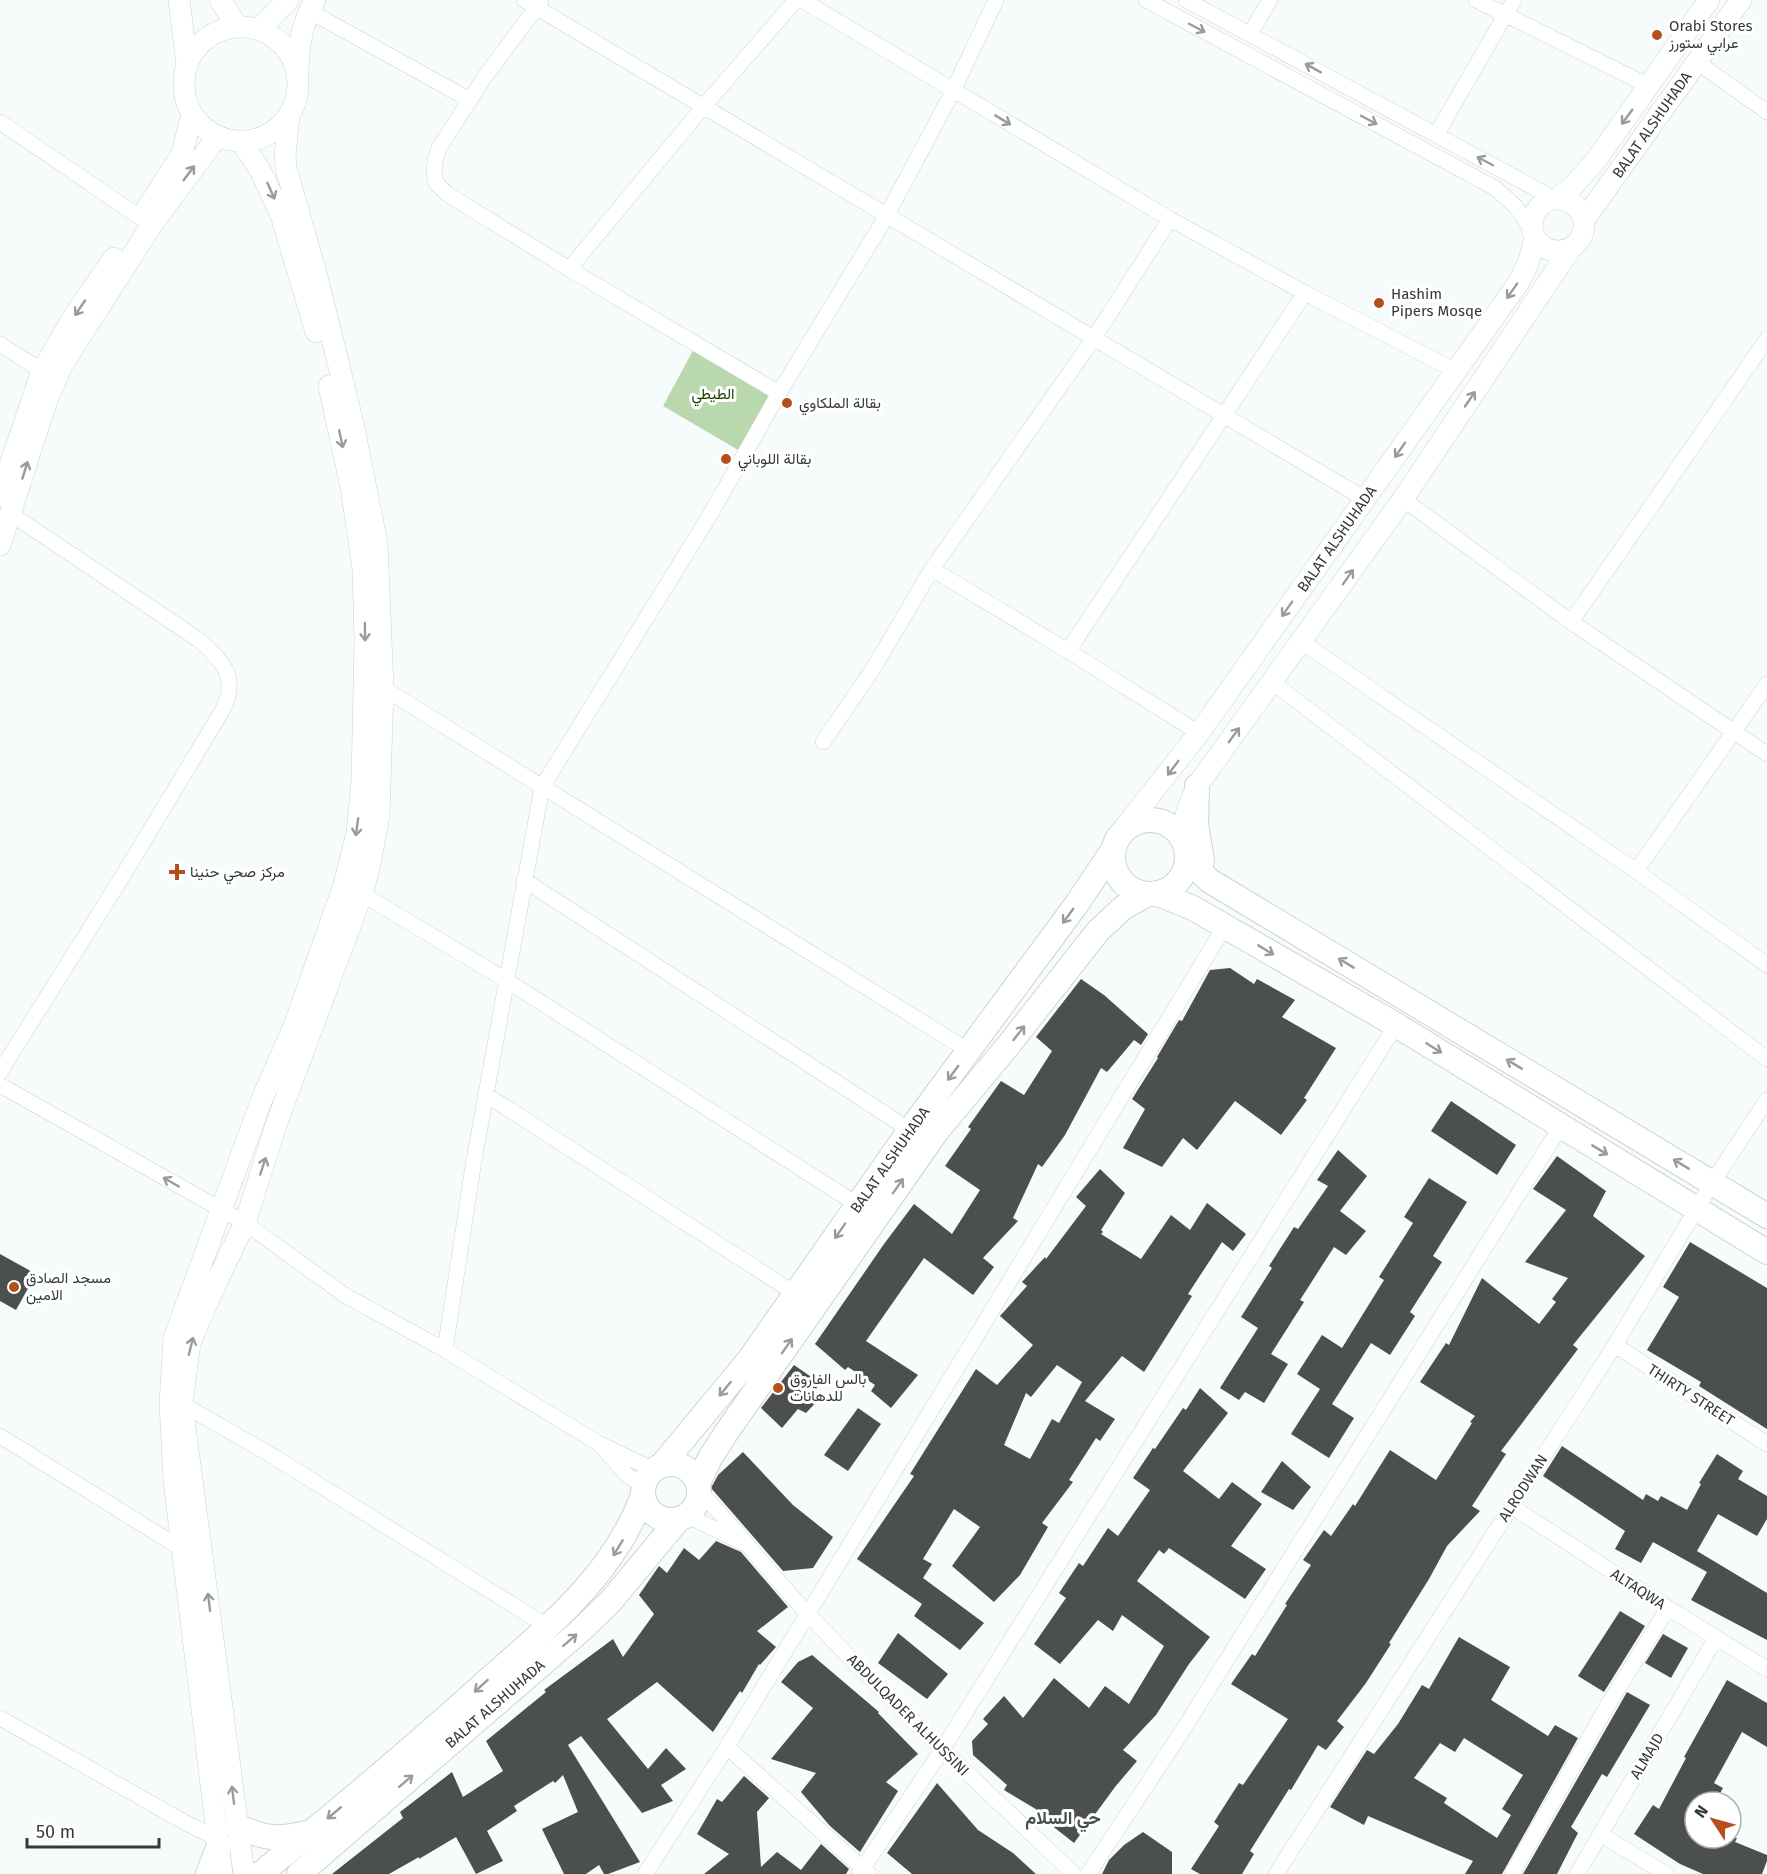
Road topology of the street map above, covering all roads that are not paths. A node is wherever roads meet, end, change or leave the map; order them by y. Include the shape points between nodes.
1 (179, 0) edge
2 (220, 0) edge
3 (288, 0) edge
4 (796, 0) edge
5 (802, 0) edge
6 (996, 0) edge
7 (1146, 0) edge
8 (1186, 0) edge
9 (1270, 0) edge
10 (1476, 0) edge
11 (1514, 0) edge
12 (1709, 0) edge
13 (1741, 0) edge
14 (534, 2) edge
15 (312, 6) edge
16 (1505, 15) junction
17 (237, 26) junction
18 (259, 29) junction
19 (1250, 34) junction
20 (1697, 62) junction
21 (187, 64) junction
22 (298, 73) junction
23 (1649, 86) junction
24 (953, 91) junction
25 (470, 100) junction
26 (704, 106) junction
27 (1767, 112) edge
28 (192, 114) junction
29 (289, 115) junction
30 (0, 122) edge
31 (1436, 135) junction
32 (217, 136) junction
33 (241, 141) junction
34 (1515, 178) junction
35 (1506, 197) junction
36 (1556, 199) junction
37 (886, 216) junction
38 (141, 218) junction
39 (1170, 219) junction
40 (1584, 220) junction
41 (1533, 234) junction
42 (1571, 248) junction
43 (569, 269) junction
44 (1305, 293) junction
45 (1094, 338) junction
46 (1767, 339) edge
47 (0, 344) edge
48 (42, 370) junction
49 (1456, 371) junction
50 (779, 393) junction
51 (1225, 415) junction
52 (0, 495) edge
53 (1365, 499) junction
54 (1403, 499) junction
55 (11, 514) junction
56 (0, 546) edge
57 (932, 569) junction
58 (1571, 622) junction
59 (1302, 642) junction
60 (1068, 651) junction
61 (1272, 682) junction
62 (1767, 684) edge
63 (383, 688) junction
64 (1199, 733) junction
65 (1734, 733) junction
66 (823, 742) dead end
67 (1767, 754) edge
68 (1197, 786) junction
69 (542, 787) junction
70 (1118, 840) junction
71 (1186, 851) junction
72 (1636, 871) junction
73 (524, 880) junction
74 (1210, 882) junction
75 (1089, 887) junction
76 (362, 894) junction
77 (1153, 894) junction
78 (1193, 908) junction
79 (1113, 915) junction
80 (1225, 926) junction
81 (1767, 965) edge
82 (506, 980) junction
83 (1396, 1025) junction
84 (969, 1051) junction
85 (1767, 1059) edge
86 (0, 1072) edge
87 (0, 1085) edge
88 (485, 1094) junction
89 (1767, 1100) edge
90 (1561, 1126) junction
91 (910, 1131) junction
92 (1712, 1183) junction
93 (858, 1205) junction
94 (1696, 1209) junction
95 (222, 1211) junction
96 (1767, 1216) edge
97 (245, 1222) junction
98 (1767, 1252) edge
99 (796, 1294) junction
100 (1615, 1345) junction
101 (445, 1350) junction
102 (183, 1404) junction
103 (1, 1440) edge
104 (1767, 1444) edge
105 (651, 1479) junction
106 (699, 1488) junction
107 (1511, 1506) junction
108 (683, 1518) junction
109 (750, 1548) junction
110 (182, 1549) junction
111 (1668, 1608) junction
112 (808, 1614) junction
113 (547, 1626) junction
114 (1716, 1638) junction
115 (1767, 1669) edge
116 (0, 1718) edge
117 (727, 1747) junction
118 (942, 1750) junction
119 (1600, 1834) junction
120 (224, 1837) junction
121 (320, 1840) junction
122 (863, 1872) edge
123 (208, 1874) edge
124 (222, 1874) edge
125 (244, 1874) edge
126 (260, 1874) edge
127 (299, 1874) edge
128 (307, 1874) edge
129 (645, 1874) edge
130 (1074, 1874) edge
131 (1088, 1874) edge
132 (1276, 1874) edge
133 (1512, 1874) edge
134 (1577, 1874) edge
135 (1666, 1874) edge

1 - 21 main road
2 - 17 main road
3 - 18 main road
4 - 26 street
5 - 24 street
6 - 24 street
7 -> 35 street
8 - 19 street
9 - 19 street
10 - 16 street
11 - 16 street
12 - 23 main road, BALAT ALSHUHADA
13 - 20 main road, BALAT ALSHUHADA
14 - 25 street
14 - 26 street
15 - 22 main road via 302,29
15 - 25 street
16 - 23 street
16 - 31 street
17 - 18 main road
17 - 21 main road via 206,38
18 - 22 main road via 285,46
31 -> 19 street
20 - 27 street
20 - 40 main road, BALAT ALSHUHADA
21 - 28 main road via 183,89
22 - 29 main road via 296,102
23 -> 36 main road, BALAT ALSHUHADA via 1597,159
24 - 37 street
24 -> 39 street
25 - 43 street via 439,148 436,183 447,194
26 - 37 street
26 - 43 street
28 - 32 main road
28 - 38 main road via 182,154
29 - 33 main road via 268,134
29 - 63 main road via 286,168 353,423 377,543
30 - 38 street
34 -> 31 street
32 - 33 main road
55 -> 32 main road via 62,364 153,223
33 -> 95 main road via 281,215 322,355 353,499 363,569 365,640 362,781 357,833 344,885
34 - 35 street via 1513,191
34 - 36 street
35 - 41 street
36 - 40 main road via 1572,203
36 - 41 main road via 1536,210
37 - 45 street
37 - 50 street
38 -> 48 main road
39 - 44 street
39 - 45 street
40 - 42 main road via 1582,236
41 - 42 main road via 1540,245 1555,252
41 -> 49 main road, BALAT ALSHUHADA via 1529,261 1519,282
54 -> 42 main road, BALAT ALSHUHADA
43 - 50 street
44 - 49 street
44 - 51 street
45 - 51 street
45 - 57 street
46 - 58 street
47 - 48 street
48 - 52 main road
49 -> 53 main road, BALAT ALSHUHADA
50 - 69 street via 704,525
51 - 53 street
51 - 60 street
53 -> 64 main road, BALAT ALSHUHADA
54 - 58 street
59 -> 54 main road, BALAT ALSHUHADA
55 - 56 main road
55 - 86 street via 199,640 218,656 230,686 222,711
57 - 60 street
57 - 66 street via 871,672
58 - 65 street
59 - 61 main road, BALAT ALSHUHADA
59 - 72 street
60 - 64 street
68 -> 61 main road, BALAT ALSHUHADA
61 - 85 street
62 - 65 street
63 - 69 street
63 - 76 main road via 379,816
64 -> 70 main road, BALAT ALSHUHADA
65 - 67 street
65 - 72 street
68 - 71 main road, BALAT ALSHUHADA via 1186,814
68 - 74 main road via 1197,834
69 - 73 street
69 - 84 street
70 - 71 main road via 1131,824 1141,820 1162,821 1179,834
70 - 75 main road, BALAT ALSHUHADA
70 - 77 main road via 1112,861 1120,880 1137,893
71 - 74 main road
71 - 77 main road via 1185,868 1175,885
72 - 81 street
73 - 82 street
73 - 91 street
74 - 78 main road via 1199,890
92 -> 74 main road
75 - 79 main road via 1107,901
75 -> 84 main road, BALAT ALSHUHADA
76 - 82 street
97 -> 76 main road via 277,1122
77 - 78 main road
77 - 79 main road, BALAT ALSHUHADA
78 - 80 main road
106 -> 79 main road, BALAT ALSHUHADA via 710,1458 728,1430 910,1167
80 -> 83 main road
80 - 112 street
82 - 88 street
82 - 93 street
83 -> 90 main road
83 - 118 street
84 -> 91 main road, BALAT ALSHUHADA
95 -> 87 street
88 - 99 street
88 - 101 street
89 - 92 street, ALRODWAN
90 -> 94 main road
90 - 131 street via 1181,1733
91 - 93 main road, BALAT ALSHUHADA
92 - 94 street, ALRODWAN
92 - 96 main road
93 -> 99 main road, BALAT ALSHUHADA
94 - 98 main road
94 - 100 street, ALRODWAN
95 - 97 street
95 - 110 main road via 174,1338 170,1404
97 - 101 street via 346,1296
102 -> 97 main road via 190,1343
99 -> 105 main road, BALAT ALSHUHADA
100 - 104 street, THIRTY STREET
100 - 107 street, ALRODWAN
101 - 105 street
102 - 113 street
120 -> 102 main road
103 - 110 street
105 - 106 main road via 671,1464 688,1469
105 - 108 main road via 645,1504 651,1513 669,1521
105 -> 113 main road, BALAT ALSHUHADA via 614,1554
106 - 108 main road via 694,1509
106 - 109 street, ABDULQADER ALHUSSINI
107 - 111 street, ALTAQWA
107 - 132 street, ALRODWAN
108 - 109 street, ABDULQADER ALHUSSINI
121 -> 108 main road, BALAT ALSHUHADA via 580,1631
109 - 112 street, ABDULQADER ALHUSSINI
110 - 120 main road
111 - 114 street, ALTAQWA
111 - 133 street
112 - 117 street
112 - 118 street, ABDULQADER ALHUSSINI
113 -> 121 main road, BALAT ALSHUHADA
114 - 115 street, ALTAQWA
114 - 119 street, ALMAJD
116 - 120 street via 186,1823
117 - 122 street
117 - 129 street
118 - 122 street
118 - 130 street, ABDULQADER ALHUSSINI
119 - 134 street, ALMAJD
119 - 135 street
120 - 121 main road
120 - 123 main road
120 - 124 main road
120 - 125 main road
121 - 126 main road
121 - 127 main road, BALAT ALSHUHADA
121 - 128 main road

